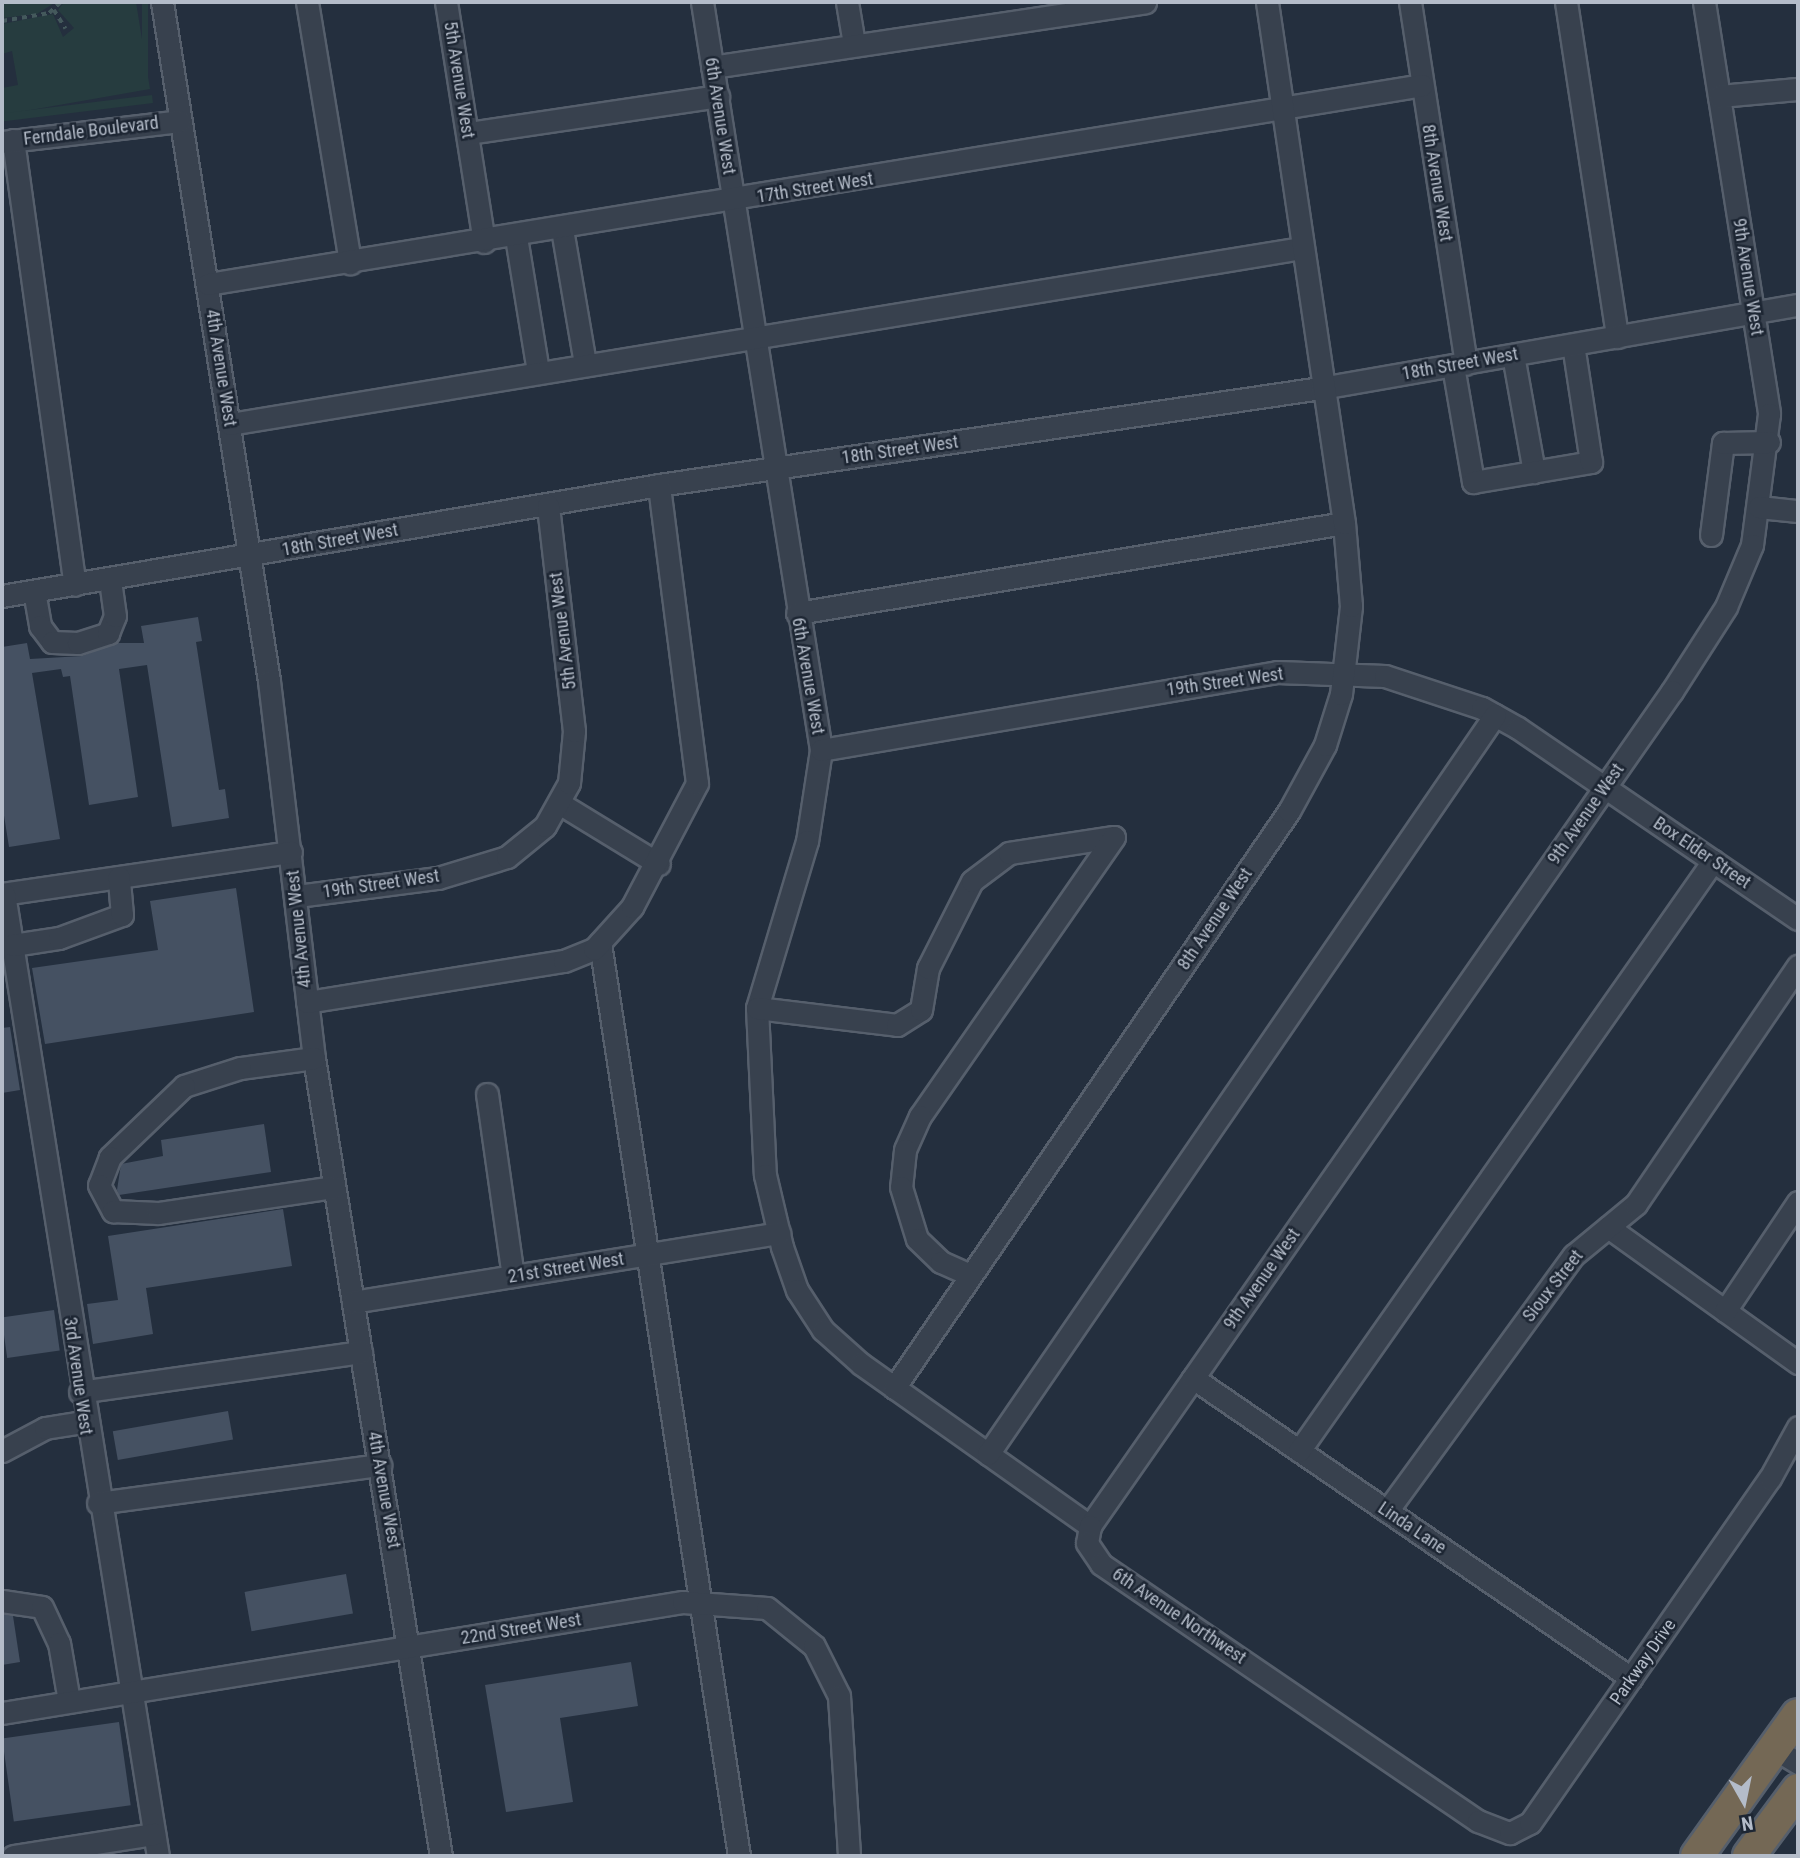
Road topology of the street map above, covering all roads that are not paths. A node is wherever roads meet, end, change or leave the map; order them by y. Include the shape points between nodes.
1 (162, 2) edge
2 (307, 2) edge
3 (446, 2) edge
4 (702, 2) edge
5 (847, 2) edge
6 (1145, 2) edge
7 (1267, 2) edge
8 (1410, 2) edge
9 (1566, 2) edge
10 (1704, 2) edge
11 (854, 44) junction
12 (712, 67) junction
13 (1422, 85) junction
14 (1798, 89) edge
15 (718, 96) junction
16 (1719, 96) junction
17 (1282, 112) junction
18 (180, 121) junction
19 (468, 133) junction
20 (7, 141) edge
21 (734, 202) junction
22 (562, 229) junction
23 (516, 237) junction
24 (484, 242) junction
25 (1301, 248) junction
26 (350, 263) junction
27 (208, 284) junction
28 (1798, 306) edge
29 (1753, 313) junction
30 (755, 336) junction
31 (1617, 337) junction
32 (1573, 345) junction
33 (1513, 355) junction
34 (585, 364) junction
35 (1460, 365) junction
36 (538, 372) junction
37 (1321, 388) junction
38 (230, 424) junction
39 (1769, 442) junction
40 (775, 468) junction
41 (1534, 472) junction
42 (659, 485) junction
43 (548, 505) junction
44 (1759, 507) junction
45 (1798, 512) edge
46 (1344, 523) junction
47 (1711, 535) dead end
48 (250, 555) junction
49 (110, 579) junction
50 (75, 585) junction
51 (34, 591) junction
52 (2, 596) edge
53 (797, 613) junction
54 (1343, 674) junction
55 (1495, 715) junction
56 (821, 750) junction
57 (572, 758) joint
58 (1605, 787) junction
59 (559, 803) junction
60 (290, 852) junction
61 (1713, 861) junction
62 (659, 864) junction
63 (119, 877) junction
64 (3, 894) edge
65 (297, 896) junction
66 (1798, 919) edge
67 (600, 943) junction
68 (13, 945) junction
69 (1798, 966) edge
70 (307, 1002) junction
71 (757, 1009) junction
72 (314, 1058) junction
73 (487, 1094) dead end
74 (334, 1187) junction
75 (1798, 1202) edge
76 (1608, 1227) junction
77 (779, 1233) junction
78 (646, 1255) junction
79 (970, 1275) junction
80 (513, 1276) junction
81 (353, 1302) junction
82 (1725, 1311) junction
83 (361, 1352) junction
84 (1798, 1363) edge
85 (1193, 1378) junction
86 (894, 1388) junction
87 (80, 1392) junction
88 (84, 1422) junction
89 (1798, 1427) edge
90 (2, 1451) edge
91 (1299, 1451) junction
92 (988, 1454) junction
93 (380, 1465) junction
94 (98, 1503) junction
95 (1387, 1511) junction
96 (1090, 1525) junction
97 (2, 1601) edge
98 (701, 1603) junction
99 (411, 1647) junction
100 (1631, 1678) junction
101 (132, 1690) junction
102 (69, 1701) junction
103 (2, 1713) edge
104 (1798, 1715) edge
105 (1787, 1756) edge
106 (1798, 1790) edge
107 (1454, 1805) joint
108 (154, 1834) junction
109 (13, 1856) edge
110 (158, 1856) edge
111 (441, 1856) edge
112 (739, 1856) edge
113 (849, 1856) edge
114 (1697, 1856) edge
115 (1749, 1856) edge

1 - 18 street, 4th Avenue West
2 - 26 street
3 - 19 street, 5th Avenue West
4 - 12 street, 6th Avenue West
5 - 11 street
6 - 11 street
7 - 17 street, 8th Avenue West
8 - 13 street, 8th Avenue West
9 - 31 street
10 - 16 street, 9th Avenue West
11 - 12 street
12 - 15 street, 6th Avenue West
13 - 17 street, 17th Street West
13 - 35 street, 8th Avenue West
14 - 16 street
15 - 19 street
15 - 21 street, 6th Avenue West
16 - 29 street, 9th Avenue West
17 - 21 street, 17th Street West
17 - 25 street, 8th Avenue West
18 - 20 street, Ferndale Boulevard
18 - 27 street, 4th Avenue West
19 - 24 street, 5th Avenue West
20 - 50 street
21 - 22 street, 17th Street West
21 - 30 street, 6th Avenue West
22 - 23 street, 17th Street West
22 - 34 street
23 - 24 street, 17th Street West
23 - 36 street
24 - 26 street, 17th Street West
25 - 30 street
25 - 37 street, 8th Avenue West
26 - 27 street, 17th Street West
27 - 38 street, 4th Avenue West
28 - 29 street, 18th Street West
29 - 31 street, 18th Street West
29 - 39 street, 9th Avenue West
30 - 34 street
30 - 40 street, 6th Avenue West
31 - 32 street, 18th Street West
32 - 33 street, 18th Street West
32 - 41 street via 1591,461
33 - 35 street, 18th Street West
33 - 41 street
34 - 36 street
35 - 37 street, 18th Street West
35 - 41 street, 8th Avenue West via 1473,482
36 - 38 street
37 - 40 street, 18th Street West
37 - 46 street, 8th Avenue West
38 - 48 street, 4th Avenue West
39 - 44 street, 9th Avenue West
39 - 47 street via 1723,443
40 - 42 street, 18th Street West
40 - 53 street, 6th Avenue West
42 - 43 street, 18th Street West
42 - 62 street via 697,783
43 - 48 street, 18th Street West
43 - 57 street, 5th Avenue West via 575,731
44 - 45 street
44 - 58 street, 9th Avenue West via 1726,607
46 - 53 street
46 - 54 street, 8th Avenue West via 1351,606
48 - 49 street, 18th Street West
48 - 60 street, 4th Avenue West
49 - 50 street, 18th Street West
49 - 51 street via 115,616 107,633 78,643 52,642 40,626
50 - 51 street, 18th Street West
51 - 52 street, 18th Street West
53 - 56 street, 6th Avenue West
54 - 55 street, 19th Street West via 1385,676
54 - 56 street, 19th Street West via 1277,672
54 - 79 street, 8th Avenue West via 1325,745 1289,811
55 - 58 street, 19th Street West
55 - 92 street
56 - 71 street, 6th Avenue West via 807,841
57 - 59 street, 19th Street West
58 - 61 street, Box Elder Street
58 - 85 street, 9th Avenue West
59 - 62 street
59 - 65 street, 19th Street West via 545,826 507,857 438,878
60 - 63 street
60 - 65 street, 4th Avenue West
61 - 66 street, Box Elder Street
61 - 91 street
62 - 67 street via 632,907
63 - 64 street
63 - 68 street via 122,915 59,939
64 - 68 street, 3rd Avenue West
65 - 70 street, 4th Avenue West
67 - 70 street via 564,961
67 - 78 street
68 - 87 street, 3rd Avenue West
69 - 76 street, Sioux Street via 1636,1203
70 - 72 street, 4th Avenue West
71 - 77 street, 6th Avenue West via 764,1163
71 - 79 street via 897,1025 921,1010 928,968 972,881 1009,853 1114,837 920,1116 905,1150 901,1187 917,1239 941,1262
72 - 74 street, 4th Avenue West
72 - 74 street via 240,1068 184,1086 110,1157 99,1185 113,1211 158,1213
73 - 80 street
74 - 81 street, 4th Avenue West
75 - 82 street
76 - 82 street
76 - 95 street, Sioux Street via 1574,1255
77 - 78 street, 21st Street West
77 - 86 street, 6th Avenue West via 797,1290 823,1330
78 - 80 street, 21st Street West
78 - 98 street
79 - 86 street, 8th Avenue West
80 - 81 street, 21st Street West
81 - 83 street, 4th Avenue West
82 - 84 street
83 - 87 street
83 - 93 street, 4th Avenue West
85 - 91 street, Linda Lane
85 - 96 street, 9th Avenue West
86 - 92 street
87 - 88 street, 3rd Avenue West
88 - 90 street via 45,1428
88 - 94 street, 3rd Avenue West
89 - 100 street, Parkway Drive via 1770,1478
91 - 95 street, Linda Lane
92 - 96 street
93 - 94 street
93 - 99 street, 4th Avenue West
94 - 101 street, 3rd Avenue West
95 - 100 street, Linda Lane
96 - 107 street, 6th Avenue Northwest via 1087,1543 1101,1564
97 - 102 street via 42,1607 59,1643
98 - 99 street, 22nd Street West
98 - 112 street
98 - 113 street, 22nd Street West via 767,1608 814,1646 839,1696
99 - 101 street, 22nd Street West
99 - 111 street, 4th Avenue West
100 - 107 street, Parkway Drive via 1530,1823 1510,1833
101 - 102 street, 22nd Street West
101 - 108 street, 3rd Avenue West
102 - 103 street, 22nd Street West
104 - 105 highway
105 - 114 highway
106 - 115 highway
108 - 109 street
108 - 110 street, 3rd Avenue West

